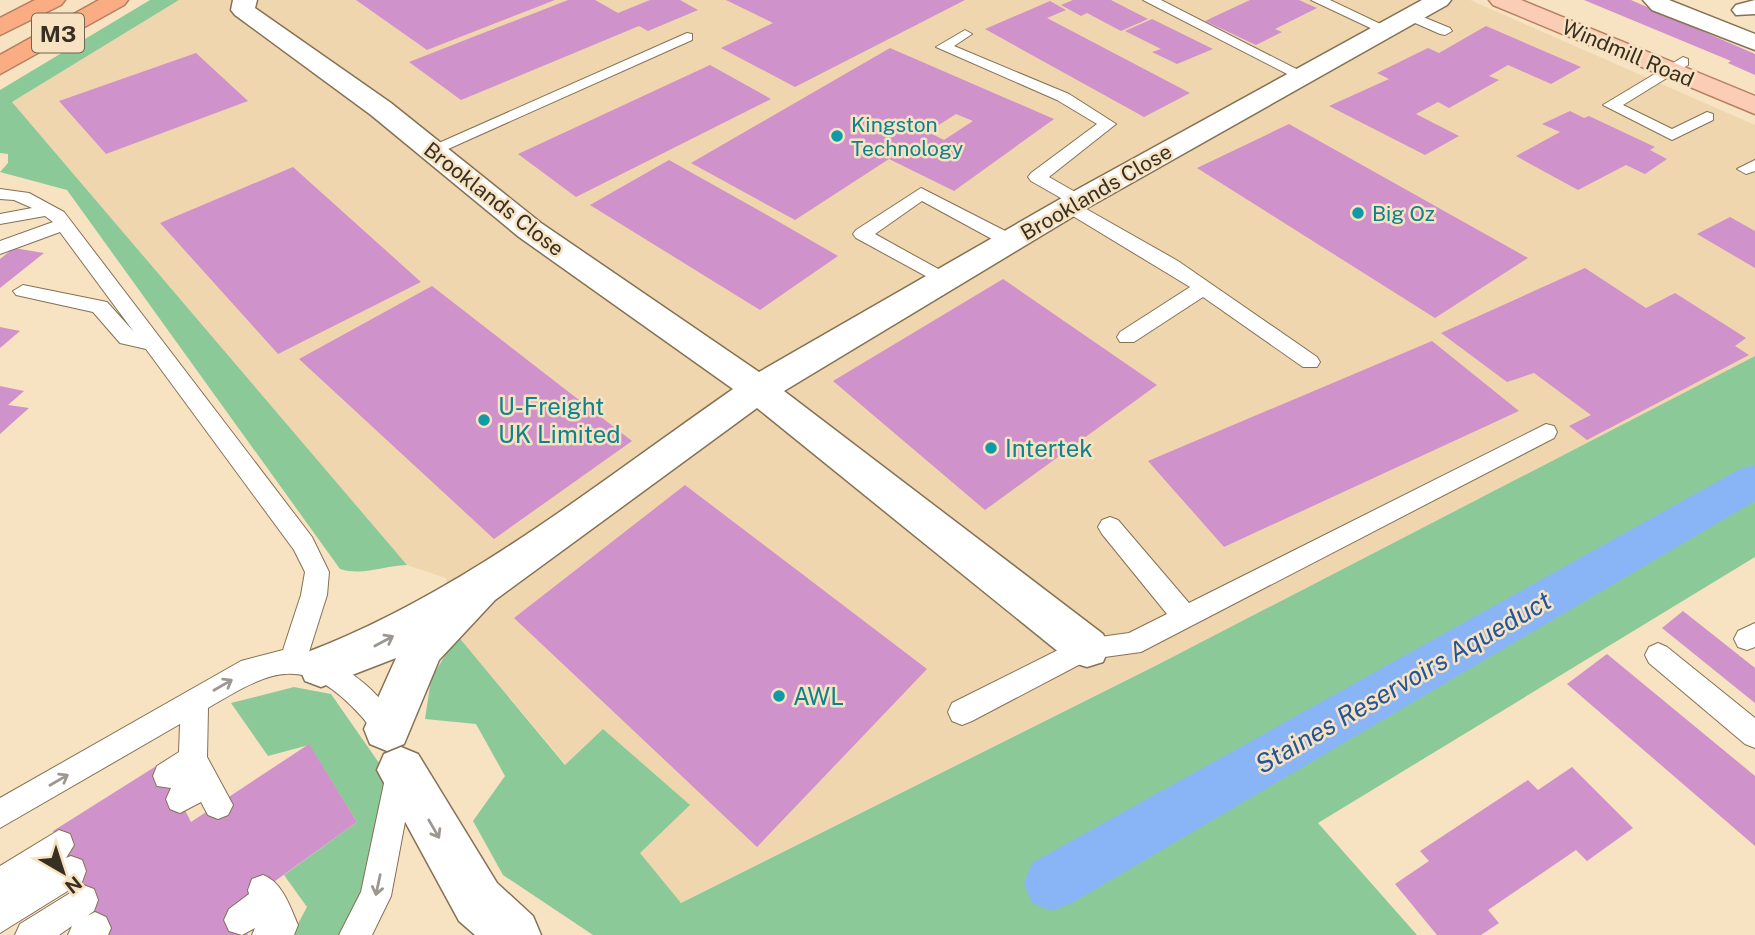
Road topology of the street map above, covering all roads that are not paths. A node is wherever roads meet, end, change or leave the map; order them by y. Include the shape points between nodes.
1 (53, 0) edge
2 (116, 0) edge
3 (245, 0) edge
4 (1150, 0) edge
5 (1318, 0) edge
6 (1439, 0) edge
7 (1501, 0) edge
8 (1536, 0) edge
9 (1655, 0) edge
10 (1719, 0) edge
11 (1751, 11) edge
12 (1399, 23) junction
13 (0, 29) edge
14 (1446, 31) dead end
15 (965, 34) dead end
16 (687, 37) dead end
17 (1755, 43) edge
18 (0, 66) edge
19 (1676, 66) junction
20 (1300, 75) junction
21 (1755, 93) edge
22 (1755, 106) edge
23 (1707, 117) dead end
24 (431, 150) junction
25 (0, 194) edge
26 (1074, 204) junction
27 (56, 217) junction
28 (0, 219) edge
29 (1010, 241) junction
30 (0, 248) edge
31 (944, 281) junction
32 (1203, 287) junction
33 (23, 291) dead end
34 (1127, 337) dead end
35 (152, 343) junction
36 (1310, 362) dead end
37 (757, 390) junction
38 (1546, 432) dead end
39 (1110, 527) dead end
40 (480, 587) junction
41 (1185, 617) junction
42 (1087, 648) junction
43 (1658, 655) dead end
44 (307, 664) junction
45 (194, 701) junction
46 (962, 712) dead end
47 (1755, 735) edge
48 (394, 750) junction
49 (205, 782) joint
50 (174, 788) dead end
51 (0, 814) edge
52 (65, 858) joint
53 (0, 884) edge
54 (0, 917) edge
55 (240, 920) dead end
56 (87, 921) edge
57 (31, 935) edge
58 (268, 935) edge
59 (355, 935) edge
60 (514, 935) edge

1 - 13 highway, M3
2 - 18 highway, M3
3 - 24 street, Brooklands Close via 243,10
4 - 20 lane
5 - 12 lane
6 - 12 street, Brooklands Close
7 - 19 main road, Windmill Road
8 - 19 main road, Windmill Road
9 - 17 street
10 - 11 street
12 - 14 lane
12 - 20 street, Brooklands Close
15 - 26 lane via 943,47 1063,97 1108,124 1037,177
16 - 24 lane
19 - 21 main road, Windmill Road
19 - 22 main road, Windmill Road
19 - 23 lane via 1611,106 1672,135
20 - 26 street, Brooklands Close
24 - 37 street, Brooklands Close via 530,230
25 - 27 lane via 11,193
26 - 29 street, Brooklands Close
26 - 32 lane
27 - 28 lane
27 - 30 lane
27 - 35 lane
29 - 31 street, Brooklands Close
29 - 31 lane via 921,194 862,234
31 - 37 street, Brooklands Close
32 - 34 lane
32 - 36 lane
33 - 35 lane via 100,307 127,338
35 - 44 lane via 303,544 317,572
37 - 40 street, Brooklands Close
37 - 42 street, Brooklands Close
38 - 41 lane
39 - 41 lane
44 -> 40 street via 378,645
40 - 48 street via 422,648
41 - 42 lane via 1132,643
42 - 46 lane
43 - 47 lane
45 -> 44 lane via 250,670
44 - 48 lane via 351,688
45 - 49 lane
51 -> 45 lane
48 -> 59 lane via 376,896
48 -> 60 street via 478,902
49 - 50 lane
52 - 53 lane
52 - 54 lane
55 - 58 lane via 266,895 282,925
56 - 57 lane

